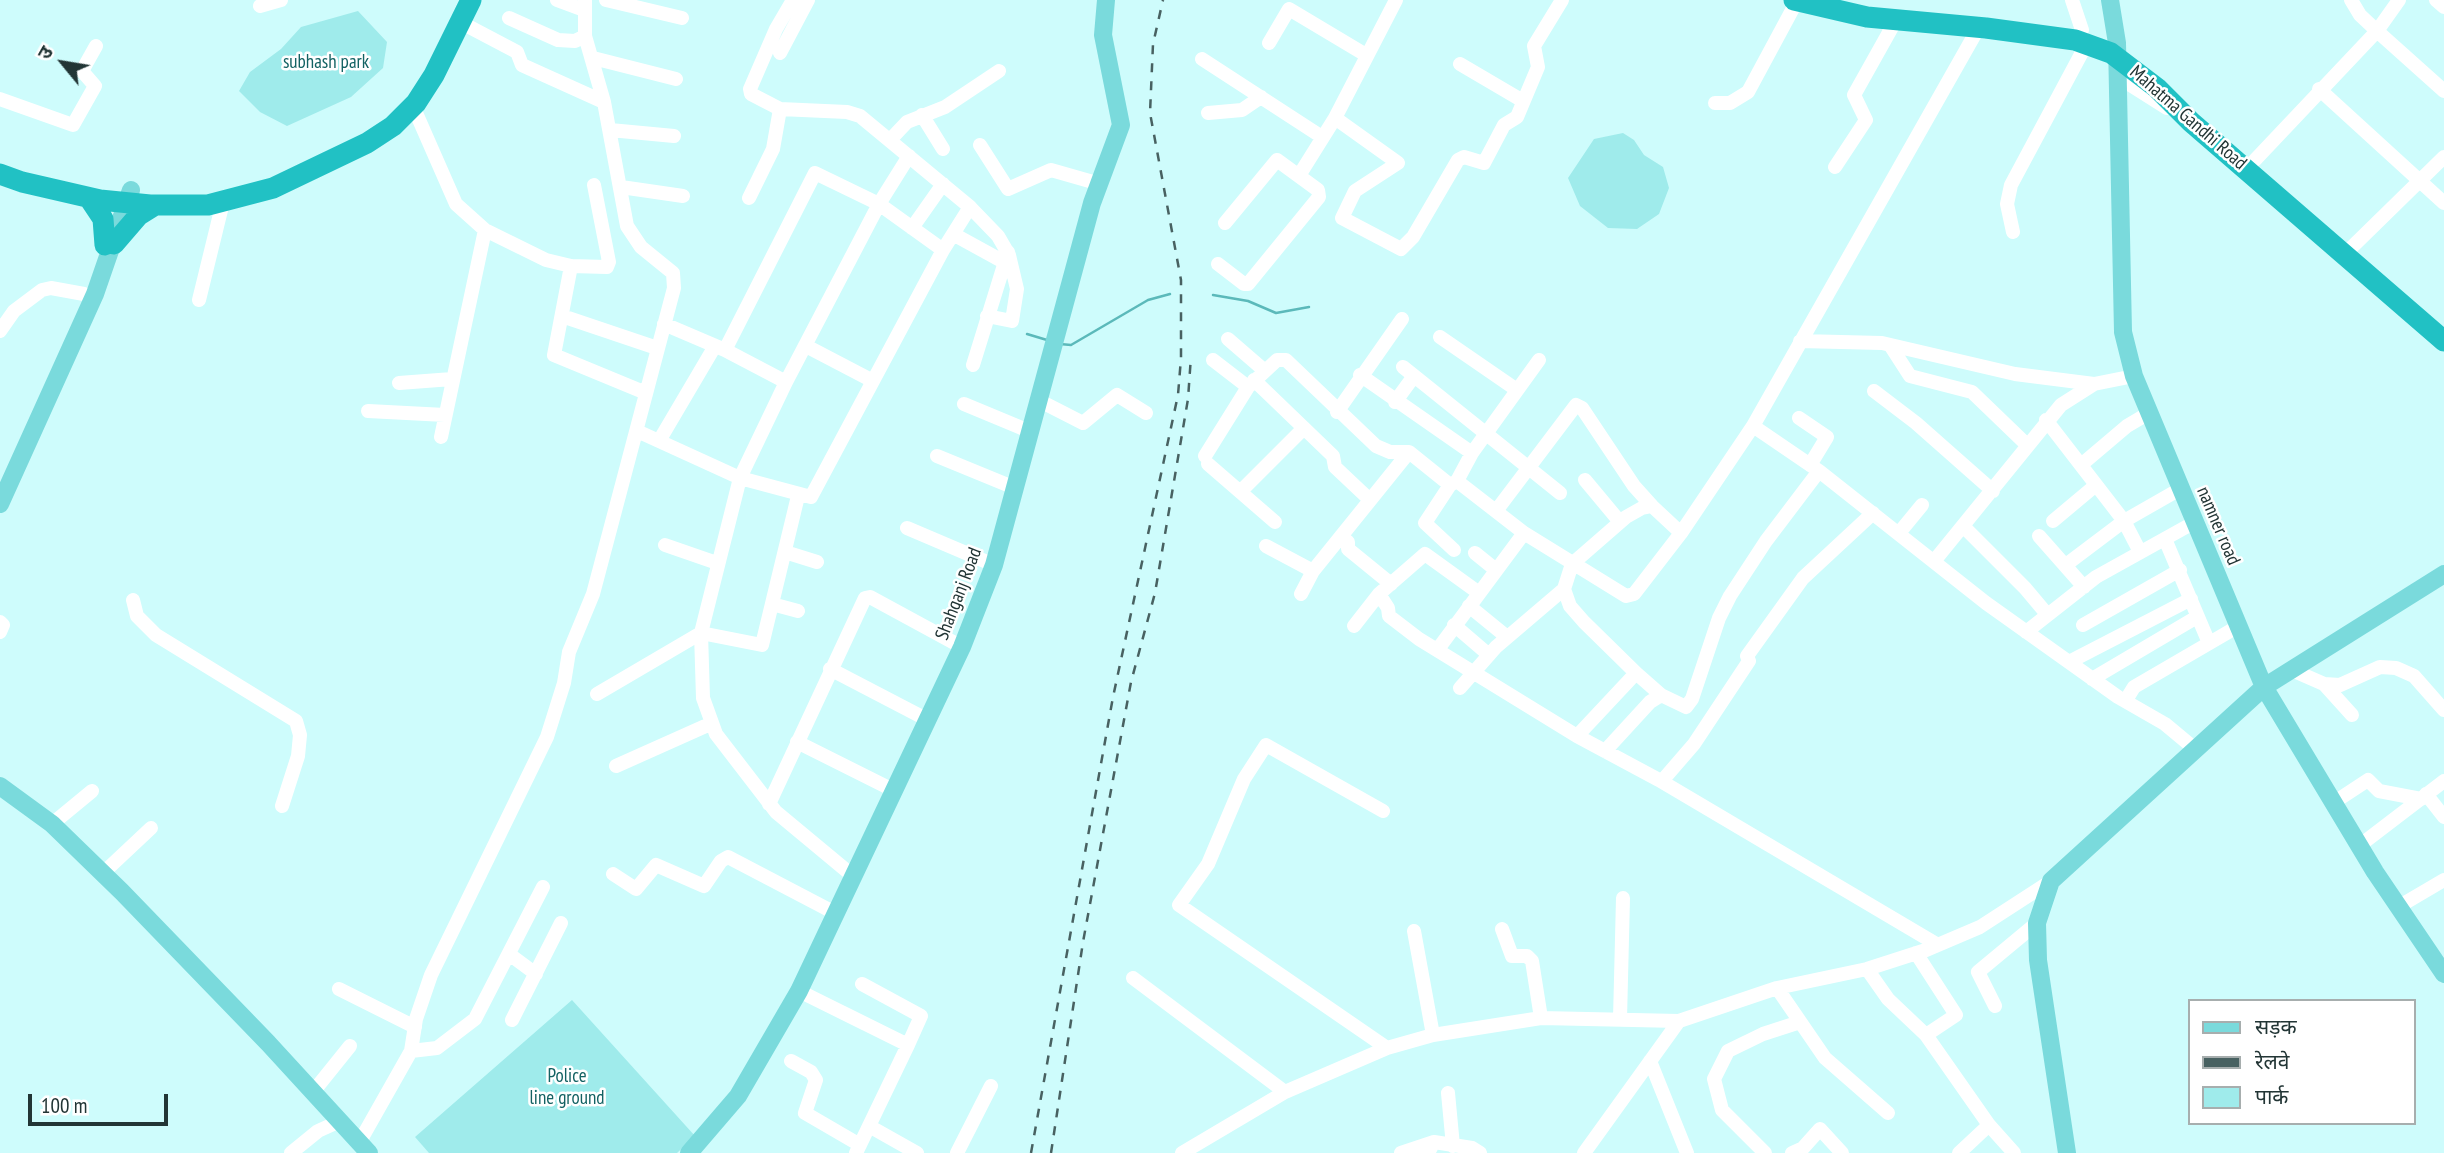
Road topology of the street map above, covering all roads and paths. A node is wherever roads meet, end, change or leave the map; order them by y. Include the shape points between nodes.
1 (281, 0) edge
2 (457, 0) edge
3 (471, 0) edge
4 (557, 0) edge
5 (606, 0) edge
6 (808, 0) edge
7 (1106, 0) edge
8 (1396, 0) edge
9 (1562, 0) edge
10 (1796, 0) edge
11 (1835, 0) edge
12 (2072, 0) edge
13 (2110, 0) edge
14 (2351, 0) edge
15 (2399, 0) edge
16 (2436, 0) edge
17 (788, 2) edge
18 (584, 5) edge
19 (260, 6) dead end
20 (2444, 7) edge
21 (509, 18) dead end
22 (682, 18) dead end
23 (1896, 20) junction
24 (460, 22) junction
25 (1979, 27) junction
26 (2377, 31) junction
27 (585, 36) junction
28 (2085, 37) junction
29 (1269, 43) dead end
30 (96, 46) dead end
31 (780, 53) dead end
32 (1366, 55) junction
33 (593, 58) junction
34 (1202, 59) dead end
35 (2117, 59) junction
36 (1460, 64) dead end
37 (999, 71) dead end
38 (676, 79) dead end
39 (2319, 89) junction
40 (2444, 91) edge
41 (1261, 97) junction
42 (0, 99) edge
43 (1523, 101) junction
44 (604, 102) junction
45 (1715, 103) dead end
46 (412, 106) junction
47 (780, 109) junction
48 (1208, 113) dead end
49 (922, 116) junction
50 (1335, 118) junction
51 (610, 130) junction
52 (674, 136) dead end
53 (1322, 137) junction
54 (890, 140) junction
55 (980, 145) dead end
56 (943, 149) dead end
57 (909, 156) junction
58 (2444, 157) edge
59 (2255, 160) junction
60 (0, 163) edge
61 (1835, 167) dead end
62 (0, 174) edge
63 (1300, 174) junction
64 (2420, 181) junction
65 (943, 184) junction
66 (1100, 184) junction
67 (594, 185) dead end
68 (621, 187) junction
69 (125, 196) junction
70 (683, 196) dead end
71 (89, 198) junction
72 (748, 198) dead end
73 (223, 202) junction
74 (2444, 203) edge
75 (879, 204) junction
76 (155, 205) junction
77 (970, 207) junction
78 (1225, 223) dead end
79 (912, 228) junction
80 (485, 230) junction
81 (2013, 232) dead end
82 (953, 234) junction
83 (109, 245) junction
84 (2351, 248) junction
85 (943, 250) junction
86 (1006, 257) junction
87 (1218, 264) dead end
88 (571, 267) junction
89 (84, 294) junction
90 (199, 300) dead end
91 (562, 316) junction
92 (987, 316) junction
93 (1402, 319) dead end
94 (664, 324) junction
95 (74, 325) junction
96 (2444, 327) edge
97 (0, 331) edge
98 (1440, 337) dead end
99 (1228, 339) dead end
100 (1800, 341) junction
101 (2444, 341) edge
102 (1890, 345) junction
103 (806, 346) junction
104 (657, 348) junction
105 (720, 348) junction
106 (1213, 360) dead end
107 (1538, 360) dead end
108 (973, 365) dead end
109 (1360, 375) junction
110 (2134, 376) junction
111 (452, 379) junction
112 (1256, 379) junction
113 (873, 381) junction
114 (786, 382) junction
115 (399, 383) dead end
116 (2094, 384) junction
117 (1517, 390) junction
118 (1874, 391) dead end
119 (646, 393) junction
120 (1038, 400) junction
121 (1395, 402) junction
122 (964, 404) dead end
123 (368, 411) dead end
124 (1337, 412) junction
125 (2148, 413) junction
126 (1146, 414) dead end
127 (445, 415) junction
128 (1799, 418) dead end
129 (33, 420) junction
130 (2046, 420) junction
131 (1753, 426) junction
132 (1304, 428) junction
133 (637, 431) junction
134 (1029, 431) junction
135 (1486, 434) junction
136 (441, 438) dead end
137 (659, 441) junction
138 (2026, 444) junction
139 (1409, 452) junction
140 (1472, 453) junction
141 (937, 456) dead end
142 (2081, 465) junction
143 (1528, 467) junction
144 (1814, 468) junction
145 (740, 478) junction
146 (1585, 480) dead end
147 (0, 483) edge
148 (1453, 483) junction
149 (2096, 485) junction
150 (1015, 488) junction
151 (2180, 489) junction
152 (1241, 491) junction
153 (1993, 491) junction
154 (1560, 493) dead end
155 (798, 496) junction
156 (1370, 500) junction
157 (0, 504) edge
158 (1923, 505) dead end
159 (1652, 506) junction
160 (1496, 511) junction
161 (1873, 513) junction
162 (2124, 521) junction
163 (1275, 522) dead end
164 (1620, 522) junction
165 (2053, 522) dead end
166 (2194, 522) junction
167 (1963, 526) junction
168 (907, 528) dead end
169 (1524, 533) junction
170 (1681, 533) junction
171 (1899, 533) junction
172 (1341, 536) junction
173 (2039, 536) dead end
174 (2165, 539) junction
175 (665, 545) dead end
176 (1266, 546) dead end
177 (1454, 550) dead end
178 (2139, 550) junction
179 (785, 552) junction
180 (1475, 553) dead end
181 (1935, 560) junction
182 (817, 562) dead end
183 (717, 563) junction
184 (1572, 564) junction
185 (2067, 564) junction
186 (994, 565) junction
187 (1496, 570) junction
188 (2180, 570) junction
189 (1313, 571) junction
190 (2444, 574) edge
191 (1391, 584) junction
192 (2084, 587) junction
193 (1564, 589) junction
194 (1479, 593) junction
195 (1301, 594) dead end
196 (1379, 594) junction
197 (2191, 599) junction
198 (133, 600) dead end
199 (772, 604) junction
200 (1469, 606) junction
201 (798, 611) dead end
202 (2046, 613) junction
203 (2197, 617) junction
204 (0, 622) edge
205 (1454, 625) junction
206 (2083, 625) dead end
207 (1354, 626) dead end
208 (2237, 627) junction
209 (0, 632) edge
210 (2026, 632) junction
211 (701, 633) junction
212 (1507, 637) junction
213 (2209, 643) junction
214 (962, 647) junction
215 (1438, 649) junction
216 (1489, 655) junction
217 (2069, 662) junction
218 (830, 669) junction
219 (2292, 670) junction
220 (1473, 672) junction
221 (1636, 673) junction
222 (2092, 679) junction
223 (2324, 684) junction
224 (2264, 687) junction
225 (1460, 688) dead end
226 (597, 694) dead end
227 (1661, 695) junction
228 (2126, 700) junction
229 (2444, 710) edge
230 (2352, 715) dead end
231 (926, 719) junction
232 (710, 724) junction
233 (1577, 736) junction
234 (797, 742) junction
235 (2195, 749) junction
236 (1605, 751) junction
237 (615, 766) dead end
238 (2444, 781) edge
239 (1662, 782) junction
240 (0, 786) edge
241 (893, 790) junction
242 (92, 791) dead end
243 (2423, 797) junction
244 (2333, 803) junction
245 (769, 804) junction
246 (282, 806) dead end
247 (1383, 811) dead end
248 (2444, 817) edge
249 (52, 824) junction
250 (151, 828) dead end
251 (2359, 846) junction
252 (103, 874) junction
253 (613, 874) dead end
254 (853, 876) junction
255 (2444, 880) edge
256 (2051, 881) junction
257 (543, 887) dead end
258 (1623, 898) dead end
259 (2398, 907) junction
260 (835, 913) junction
261 (561, 923) dead end
262 (2037, 923) junction
263 (1502, 929) dead end
264 (1414, 931) dead end
265 (1938, 945) junction
266 (1916, 953) junction
267 (509, 954) junction
268 (1867, 969) junction
269 (536, 974) junction
270 (2444, 974) edge
271 (1133, 978) dead end
272 (862, 984) dead end
273 (1777, 988) junction
274 (339, 989) dead end
275 (799, 991) junction
276 (1995, 1006) dead end
277 (1541, 1018) junction
278 (1620, 1019) junction
279 (512, 1020) dead end
280 (1679, 1021) junction
281 (1800, 1022) junction
282 (415, 1027) junction
283 (1433, 1035) junction
284 (1926, 1035) junction
285 (908, 1045) junction
286 (349, 1046) dead end
287 (1387, 1048) junction
288 (411, 1051) junction
289 (791, 1061) dead end
290 (1650, 1061) junction
291 (991, 1086) dead end
292 (313, 1092) junction
293 (1285, 1092) junction
294 (1448, 1093) dead end
295 (1888, 1113) dead end
296 (340, 1121) junction
297 (1989, 1125) junction
298 (869, 1126) junction
299 (1453, 1146) junction
300 (1431, 1147) edge
301 (364, 1148) edge
302 (858, 1149) edge
303 (1799, 1151) edge
304 (291, 1153) edge
305 (690, 1153) edge
306 (917, 1153) edge
307 (957, 1153) edge
308 (1182, 1153) edge
309 (1401, 1153) edge
310 (1480, 1153) edge
311 (1584, 1153) edge
312 (1687, 1153) edge
313 (1765, 1153) edge
314 (1842, 1153) edge
315 (1959, 1153) edge
316 (2014, 1153) edge
317 (2067, 1153) edge

1 - 19 street
2 - 69 highway via 428,61 405,95 382,120 342,144 292,169 226,189
3 - 24 highway
4 - 18 street
5 - 22 street
6 - 31 street
7 - 66 main road, Shahganj Road via 1103,35 1121,125
8 - 32 street
9 - 43 street via 1534,46 1538,66
10 - 23 highway, Mahatma Gandhi Road
10 - 45 street via 1748,92 1730,103
11 - 28 highway, Mahatma Gandhi Road via 1875,8 1985,15
12 - 28 street
13 - 35 main road, namner road
14 - 26 street
15 - 26 street
16 - 20 street
17 - 47 street via 750,91
18 - 27 street
21 - 27 street via 558,40
23 - 25 highway, Mahatma Gandhi Road
23 - 61 street via 1854,96 1866,120
24 - 44 street via 519,54 522,65
24 - 46 highway via 434,75
25 - 28 highway, Mahatma Gandhi Road
25 - 100 street
26 - 39 street
26 - 40 street
27 - 33 street
28 - 35 highway, Mahatma Gandhi Road
28 - 81 street via 2008,192
29 - 32 street via 1289,9
30 - 42 street via 82,71 95,86 73,125
32 - 50 street
33 - 38 street
33 - 44 street
34 - 41 street
35 - 59 highway, Mahatma Gandhi Road via 2179,92
35 - 101 highway, Mahatma Gandhi Road via 2157,88
35 - 110 main road, namner road via 2123,332
36 - 43 street
37 - 49 street via 945,107
39 - 59 street
39 - 64 street
41 - 48 street via 1242,110
41 - 53 street
43 - 50 street via 1484,163 1464,157 1458,160 1413,237 1400,249 1342,218 1355,191 1398,163
44 - 51 street
46 - 73 highway via 367,143 305,175
46 - 80 street via 453,200
47 - 54 street via 853,113
47 - 72 street via 773,149
49 - 54 street via 904,123
49 - 56 street
50 - 53 street
51 - 52 street
51 - 68 street
53 - 63 street
54 - 57 street
55 - 66 street via 1008,189 1051,170
57 - 65 street
57 - 75 street
58 - 64 street
59 - 84 highway, Mahatma Gandhi Road
60 - 69 highway
62 - 71 highway
63 - 78 street via 1282,160 1275,162
63 - 87 street via 1318,190 1319,197 1251,282 1244,284
64 - 74 street
64 - 84 street
65 - 77 street
65 - 79 street
66 - 120 main road, Shahganj Road
67 - 88 street via 609,265 605,269
68 - 70 street
68 - 94 street via 631,234 675,277
69 - 71 highway
69 - 76 highway
69 - 83 main road
71 - 83 highway via 102,214
73 - 76 highway
73 - 90 street
75 - 79 street
75 - 103 street
75 - 105 street via 813,175
76 - 83 highway
77 - 82 street
77 - 86 street via 998,236
79 - 85 street
80 - 88 street
80 - 111 street
82 - 85 street
82 - 86 street
83 - 89 main road
83 - 95 main road
84 - 96 highway, Mahatma Gandhi Road
85 - 113 street
86 - 92 street
86 - 92 street via 1017,289 1013,320
88 - 91 street
89 - 95 main road
89 - 97 street via 42,290 13,311
91 - 104 street
91 - 119 street via 554,353 558,359
92 - 108 street
93 - 109 street
94 - 104 street
94 - 105 street
95 - 129 main road
98 - 117 street
99 - 112 street
100 - 102 street
100 - 131 street
102 - 116 street via 2015,374
102 - 138 street via 1910,376 1969,390
103 - 113 street
103 - 114 street
104 - 119 street
105 - 114 street
105 - 137 street
106 - 112 street
107 - 117 street
109 - 121 street
109 - 124 street
110 - 116 street
110 - 125 main road, namner road
111 - 115 street
111 - 127 street
112 - 124 street via 1277,359 1286,360
112 - 132 street
112 - 152 street via 1206,460
113 - 155 street via 812,496
114 - 145 street
116 - 130 street
117 - 135 street
118 - 153 street
119 - 133 street
120 - 126 street via 1083,424 1118,395
120 - 134 main road, Shahganj Road
121 - 135 street via 1409,371
121 - 140 street
122 - 134 street
123 - 127 street
124 - 139 street via 1381,450
125 - 142 street
125 - 151 main road, namner road
127 - 136 street
128 - 144 street via 1826,437
129 - 147 main road
129 - 157 main road
130 - 138 street
130 - 142 street
131 - 144 street
131 - 170 street
132 - 152 street
132 - 156 street via 1333,456 1335,467
133 - 137 street
133 - 282 street via 593,594 569,652 547,737 456,918
134 - 150 main road, Shahganj Road
135 - 140 street
135 - 143 street
137 - 145 street
138 - 153 street
139 - 148 street
139 - 156 street
140 - 148 street
141 - 150 street
142 - 149 street
143 - 154 street
143 - 159 street via 1578,405
143 - 160 street
144 - 161 street
144 - 227 street via 1730,596 1688,706
145 - 155 street
145 - 183 street
146 - 164 street
148 - 160 street
148 - 177 street via 1425,523
149 - 162 street
149 - 165 street
150 - 186 main road, Shahganj Road
151 - 162 street
151 - 166 main road, namner road
152 - 163 street
153 - 167 street
155 - 179 street
156 - 172 street
158 - 171 street
159 - 164 street
159 - 170 street
160 - 169 street
161 - 171 street
161 - 239 street via 1803,578 1746,656 1749,661 1694,744
162 - 178 street
162 - 185 street
164 - 184 street
166 - 174 street
166 - 208 main road, namner road
167 - 181 street
167 - 202 street
168 - 186 street
169 - 184 street
169 - 187 street
170 - 184 street via 1629,597
171 - 181 street
172 - 189 street
172 - 191 street via 1348,549
173 - 185 street
174 - 178 street
174 - 188 street
175 - 183 street
176 - 189 street
178 - 192 street
179 - 182 street
179 - 199 street
180 - 187 street
181 - 210 street
183 - 211 street
184 - 193 street
185 - 192 street
186 - 214 main road, Shahganj Road
187 - 194 street
188 - 197 street
188 - 206 street
189 - 195 street
190 - 219 main road
191 - 194 street via 1427,554
191 - 196 street
192 - 202 street
193 - 212 street
193 - 221 street via 1570,606
194 - 200 street
196 - 207 street
196 - 215 street via 1389,616
197 - 203 street
197 - 217 street
198 - 246 street via 137,617 156,635 296,721 298,756
199 - 201 street
199 - 211 street via 761,646
200 - 205 street
200 - 212 street
202 - 210 street
203 - 213 street
203 - 222 street
204 - 209 street
205 - 215 street
205 - 216 street
208 - 213 street
208 - 224 main road, namner road
210 - 217 street
211 - 226 street
211 - 232 street via 702,686
212 - 216 street
213 - 228 street via 2134,687
214 - 218 street via 868,597
214 - 231 main road, Shahganj Road
215 - 220 street
216 - 220 street
217 - 222 street
218 - 231 street
218 - 234 street
219 - 223 street
219 - 224 main road
220 - 225 street
220 - 233 street
221 - 227 street
221 - 233 street
222 - 228 street
223 - 229 street via 2347,684 2381,667 2396,668 2414,676
223 - 230 street
224 - 235 main road
224 - 244 main road, namner road
227 - 236 street
228 - 235 street
231 - 241 main road, Shahganj Road
232 - 237 street
232 - 245 street
233 - 236 street
234 - 241 street
234 - 245 street
235 - 256 main road
236 - 239 street
238 - 243 street
239 - 265 street
240 - 249 main road
241 - 254 main road, Shahganj Road
242 - 249 street
243 - 244 street via 2379,791 2368,780
243 - 248 street
243 - 251 street
244 - 251 main road, namner road
245 - 254 street
247 - 287 street via 1266,745 1244,779 1208,864 1179,905
249 - 252 main road
250 - 252 street
251 - 259 main road, namner road
252 - 292 main road
253 - 260 street via 636,889 656,865 704,886 728,857
254 - 260 main road, Shahganj Road
255 - 259 street
256 - 262 main road
256 - 265 street via 1980,927
257 - 267 street
258 - 278 street
259 - 270 main road, namner road
260 - 275 main road, Shahganj Road
261 - 269 street
262 - 276 street via 1978,972
262 - 317 main road via 2038,960
263 - 277 street via 1512,956 1527,956 1532,961
264 - 283 street
265 - 266 street
266 - 268 street
266 - 284 street via 1956,1015
267 - 269 street
267 - 288 street via 475,1019 437,1048
268 - 273 street
268 - 284 street via 1888,999
269 - 279 street
271 - 293 street
272 - 285 street via 921,1016
273 - 280 street
273 - 281 street
274 - 282 street
275 - 285 street
275 - 305 main road, Shahganj Road via 738,1096
277 - 278 street
277 - 283 street
278 - 280 street
280 - 290 street
281 - 295 street via 1825,1058
281 - 313 street via 1728,1051 1714,1079 1722,1110
282 - 288 street
283 - 287 street
284 - 297 street
285 - 298 street
286 - 292 street
287 - 293 street
288 - 301 street
289 - 302 street via 816,1080 804,1113
290 - 311 street
290 - 312 street
291 - 307 street
292 - 296 main road
293 - 308 street
294 - 299 street
296 - 301 main road
296 - 304 street via 318,1131
297 - 315 street
297 - 316 street
298 - 302 street
298 - 306 street
299 - 300 street
299 - 310 street
300 - 309 street
303 - 314 street via 1821,1129

